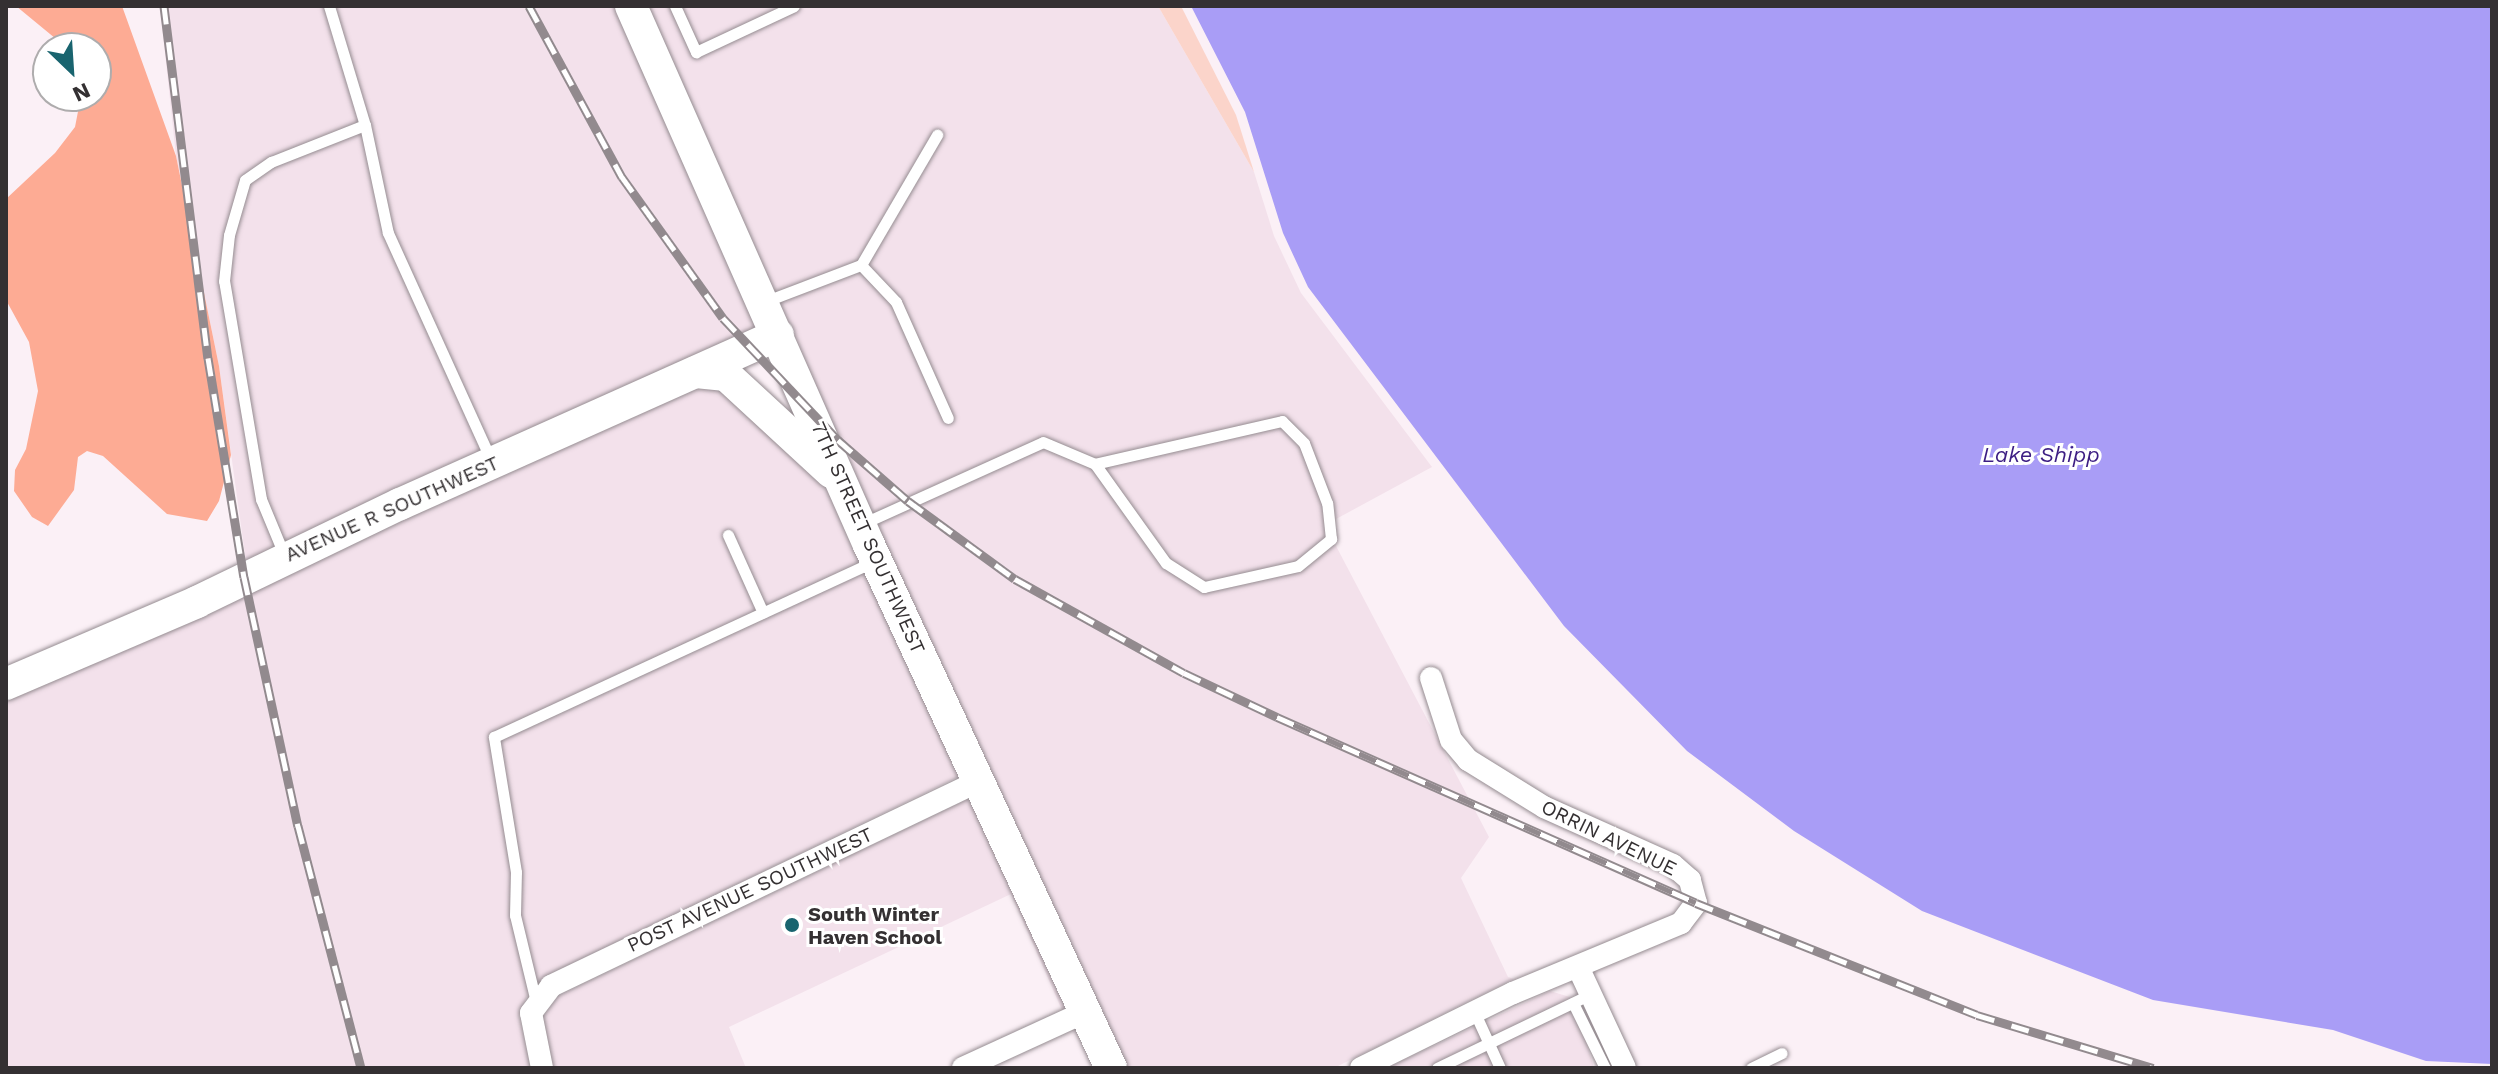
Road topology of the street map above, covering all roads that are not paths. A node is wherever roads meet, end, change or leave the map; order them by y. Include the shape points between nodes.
1 (329, 6) edge
2 (631, 6) edge
3 (675, 6) edge
4 (794, 6) edge
5 (365, 125) junction
6 (937, 135) dead end
7 (861, 265) junction
8 (763, 302) junction
9 (778, 335) junction
10 (696, 372) junction
11 (948, 418) dead end
12 (493, 463) junction
13 (1095, 464) junction
14 (842, 482) junction
15 (860, 525) junction
16 (728, 535) dead end
17 (285, 557) junction
18 (876, 561) junction
19 (763, 613) junction
20 (1431, 678) dead end
21 (6, 684) edge
22 (977, 782) junction
23 (1578, 967) junction
24 (1582, 999) junction
25 (534, 1006) junction
26 (1474, 1011) junction
27 (1085, 1012) junction
28 (1489, 1043) junction
29 (1782, 1053) dead end
30 (1368, 1067) edge
31 (542, 1068) edge
32 (963, 1068) edge
33 (1111, 1068) edge
34 (1437, 1068) edge
35 (1500, 1068) edge
36 (1605, 1068) edge
37 (1625, 1068) edge
38 (1751, 1068) edge

1 - 5 lane
2 - 8 street, 7TH STREET SOUTHWEST
3 - 4 lane via 696,52
5 - 12 lane via 388,233
5 - 17 lane via 271,162 245,180 229,235 224,281 258,483
6 - 7 lane
7 - 8 lane
7 - 11 lane via 896,302
8 - 9 street, 7TH STREET SOUTHWEST
9 - 10 street, AVENUE R SOUTHWEST
9 - 14 street, 7TH STREET SOUTHWEST
10 - 12 street, AVENUE R SOUTHWEST
10 - 14 street via 726,375
12 - 17 street, AVENUE R SOUTHWEST
13 - 13 lane via 1166,563 1204,587 1298,566 1331,539 1327,503 1304,443 1282,421
13 - 15 lane via 1043,442
14 - 15 street, 7TH STREET SOUTHWEST
15 - 18 street, 7TH STREET SOUTHWEST
16 - 19 lane
17 - 21 street, AVENUE R SOUTHWEST via 197,602
18 - 19 lane
18 - 22 street, 7TH STREET SOUTHWEST
19 - 25 lane via 494,737 516,872 515,915
20 - 23 street, ORRIN AVENUE via 1451,740 1468,760 1544,807 1673,865 1690,880 1696,903 1681,923
22 - 25 street, POST AVENUE SOUTHWEST via 586,968 551,986
22 - 27 street, 7TH STREET SOUTHWEST
23 - 24 street
23 - 26 street, ORRIN AVENUE
24 - 28 lane
24 - 36 lane
24 - 37 street
25 - 31 street
26 - 28 lane
26 - 30 street, ORRIN AVENUE
27 - 32 street
27 - 33 street, 7TH STREET SOUTHWEST
28 - 34 lane
28 - 35 lane
29 - 38 lane

